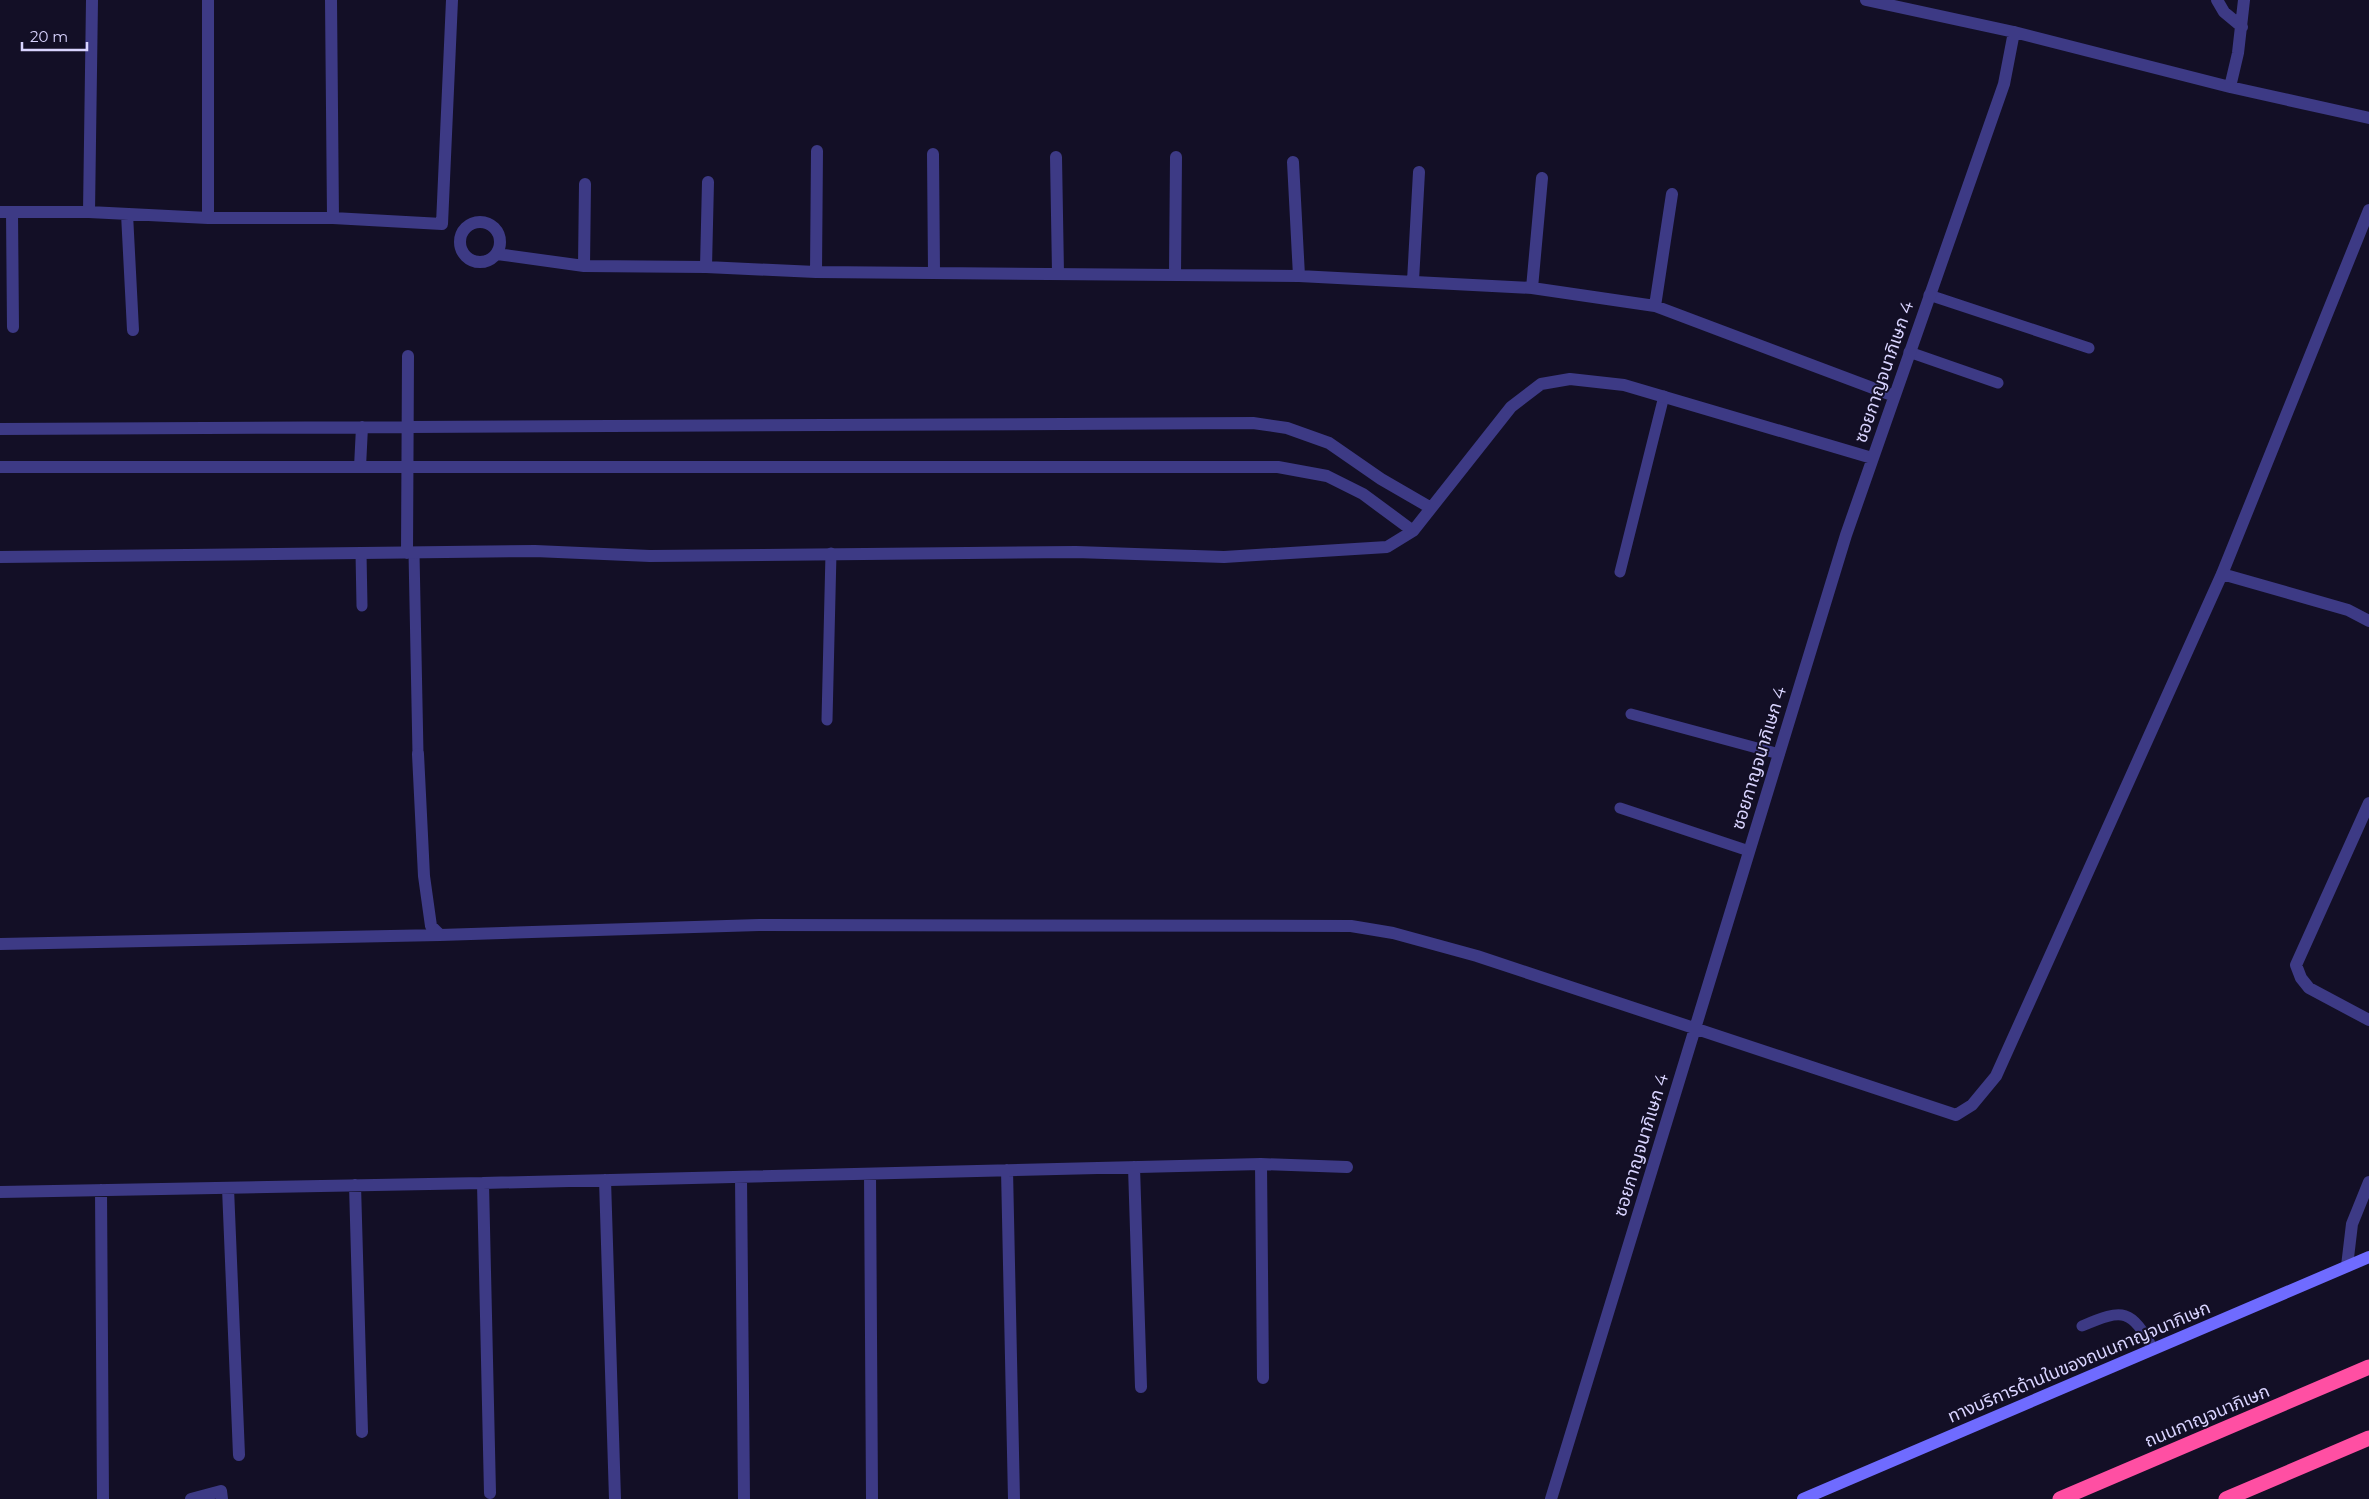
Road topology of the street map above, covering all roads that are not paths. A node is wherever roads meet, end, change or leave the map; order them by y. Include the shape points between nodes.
1 (92, 0) edge
2 (208, 0) edge
3 (331, 0) edge
4 (452, 0) edge
5 (2217, 0) edge
6 (2244, 0) edge
7 (1873, 1) edge
8 (2242, 27) junction
9 (2014, 32) junction
10 (2230, 87) junction
11 (2369, 118) edge
12 (818, 151) dead end
13 (933, 154) dead end
14 (1056, 157) dead end
15 (1176, 157) dead end
16 (1293, 162) dead end
17 (1419, 172) dead end
18 (1542, 178) dead end
19 (708, 182) dead end
20 (585, 184) dead end
21 (1672, 194) dead end
22 (2369, 210) edge
23 (6, 212) edge
24 (89, 212) junction
25 (127, 214) junction
26 (208, 218) junction
27 (333, 218) junction
28 (442, 224) junction
29 (464, 230) junction
30 (497, 254) junction
31 (584, 266) junction
32 (706, 267) junction
33 (934, 271) junction
34 (816, 272) junction
35 (1058, 273) junction
36 (1175, 274) junction
37 (1299, 276) junction
38 (1413, 281) junction
39 (1532, 288) junction
40 (1930, 295) junction
41 (1655, 306) junction
42 (13, 327) dead end
43 (133, 330) dead end
44 (2089, 348) dead end
45 (1909, 352) junction
46 (408, 356) dead end
47 (1998, 383) dead end
48 (1664, 396) junction
49 (1894, 396) junction
50 (362, 427) junction
51 (408, 427) junction
52 (0, 429) edge
53 (1872, 458) junction
54 (0, 467) edge
55 (360, 467) junction
56 (407, 468) junction
57 (1431, 508) junction
58 (1413, 531) junction
59 (361, 553) junction
60 (410, 553) junction
61 (831, 553) junction
62 (0, 556) edge
63 (1620, 572) dead end
64 (2222, 574) junction
65 (362, 606) dead end
66 (2369, 620) edge
67 (1631, 714) dead end
68 (827, 720) dead end
69 (418, 754) joint
70 (1779, 754) junction
71 (2369, 804) edge
72 (1620, 808) dead end
73 (1749, 851) junction
74 (440, 935) junction
75 (0, 944) edge
76 (2369, 1020) edge
77 (1694, 1030) junction
78 (1261, 1164) junction
79 (1134, 1167) junction
80 (1347, 1167) dead end
81 (1007, 1170) junction
82 (870, 1174) junction
83 (741, 1177) junction
84 (605, 1180) junction
85 (2369, 1182) edge
86 (483, 1183) junction
87 (356, 1186) junction
88 (228, 1188) junction
89 (101, 1190) junction
90 (0, 1192) edge
91 (2369, 1257) edge
92 (2346, 1266) junction
93 (2082, 1326) dead end
94 (2153, 1349) junction
95 (2369, 1367) edge
96 (1264, 1378) dead end
97 (1141, 1387) dead end
98 (362, 1432) dead end
99 (2369, 1438) edge
100 (239, 1455) dead end
101 (490, 1493) dead end
102 (102, 1499) edge
103 (191, 1499) edge
104 (222, 1499) edge
105 (615, 1499) edge
106 (744, 1499) edge
107 (872, 1499) edge
108 (1014, 1499) edge
109 (1551, 1499) edge
110 (1803, 1499) edge
111 (2060, 1499) edge
112 (2226, 1499) edge

1 - 24 street
2 - 26 street
3 - 27 street
4 - 28 street
5 - 8 street via 2224,12
6 - 8 street
7 - 9 street
8 - 10 street
9 - 10 street
9 - 40 street, ซอยกาญจนาภิเษก 4 via 2004,84
10 - 11 street
12 - 34 street
13 - 33 street
14 - 35 street
15 - 36 street
16 - 37 street
17 - 38 street
18 - 39 street
19 - 32 street
20 - 31 street
21 - 41 street
22 - 64 street
23 - 24 street
23 - 42 street
24 - 25 street
25 - 26 street
25 - 43 street
26 - 27 street
27 - 28 street
28 - 29 street
29 - 30 street via 482,222 492,226 499,234 501,244
29 - 30 street via 460,240 462,251 469,259 489,261
30 - 31 street
31 - 32 street
32 - 34 street
33 - 34 street
33 - 35 street
35 - 36 street
36 - 37 street
37 - 38 street
38 - 39 street
39 - 41 street
40 - 44 lane
40 - 45 street, ซอยกาญจนาภิเษก 4
41 - 49 street
45 - 47 lane
45 - 49 street, ซอยกาญจนาภิเษก 4
46 - 51 street
48 - 53 street
48 - 57 street via 1624,385 1570,379 1541,384 1511,407
48 - 63 lane
49 - 53 street, ซอยกาญจนาภิเษก 4
50 - 51 street
50 - 52 street
50 - 55 street
51 - 56 street
51 - 57 street via 1253,422 1287,428 1330,443 1382,480
53 - 70 street, ซอยกาญจนาภิเษก 4
54 - 55 street
55 - 56 street
56 - 58 street via 1278,467 1327,476 1362,494
56 - 60 street
57 - 58 street
58 - 61 street via 1387,547 1224,556 1076,552
59 - 60 street
59 - 62 street
59 - 65 lane
60 - 61 street via 535,552 650,556
60 - 69 lane
61 - 68 lane
64 - 66 street via 2348,610
64 - 77 street via 1996,1076 1972,1105 1956,1115
67 - 70 lane
69 - 74 street via 424,876 431,926
70 - 73 street, ซอยกาญจนาภิเษก 4
71 - 76 street via 2296,965 2309,988
72 - 73 lane
73 - 77 street, ซอยกาญจนาภิเษก 4
74 - 75 street
74 - 77 street via 759,925 1351,926 1393,933 1477,956
77 - 109 street, ซอยกาญจนาภิเษก 4
78 - 79 street
78 - 80 street
78 - 96 street
79 - 81 street
79 - 97 street
81 - 82 street
81 - 108 street
82 - 83 street
82 - 107 street
83 - 84 street
83 - 106 street
84 - 86 street
84 - 105 street
85 - 92 street via 2352,1224
86 - 87 street
86 - 101 street
87 - 88 street
87 - 98 street
88 - 89 street
88 - 100 street
89 - 90 street
89 - 102 street
91 - 92 main road, ทางบริการด้านในของถนนกาญจนาภิเษก
92 - 94 main road, ทางบริการด้านในของถนนกาญจนาภิเษก
93 - 94 lane via 2119,1314 2140,1324
94 - 110 main road, ทางบริการด้านในของถนนกาญจนาภิเษก
95 - 111 highway, ถนนกาญจนาภิเษก
99 - 112 highway
103 - 104 street via 221,1491

